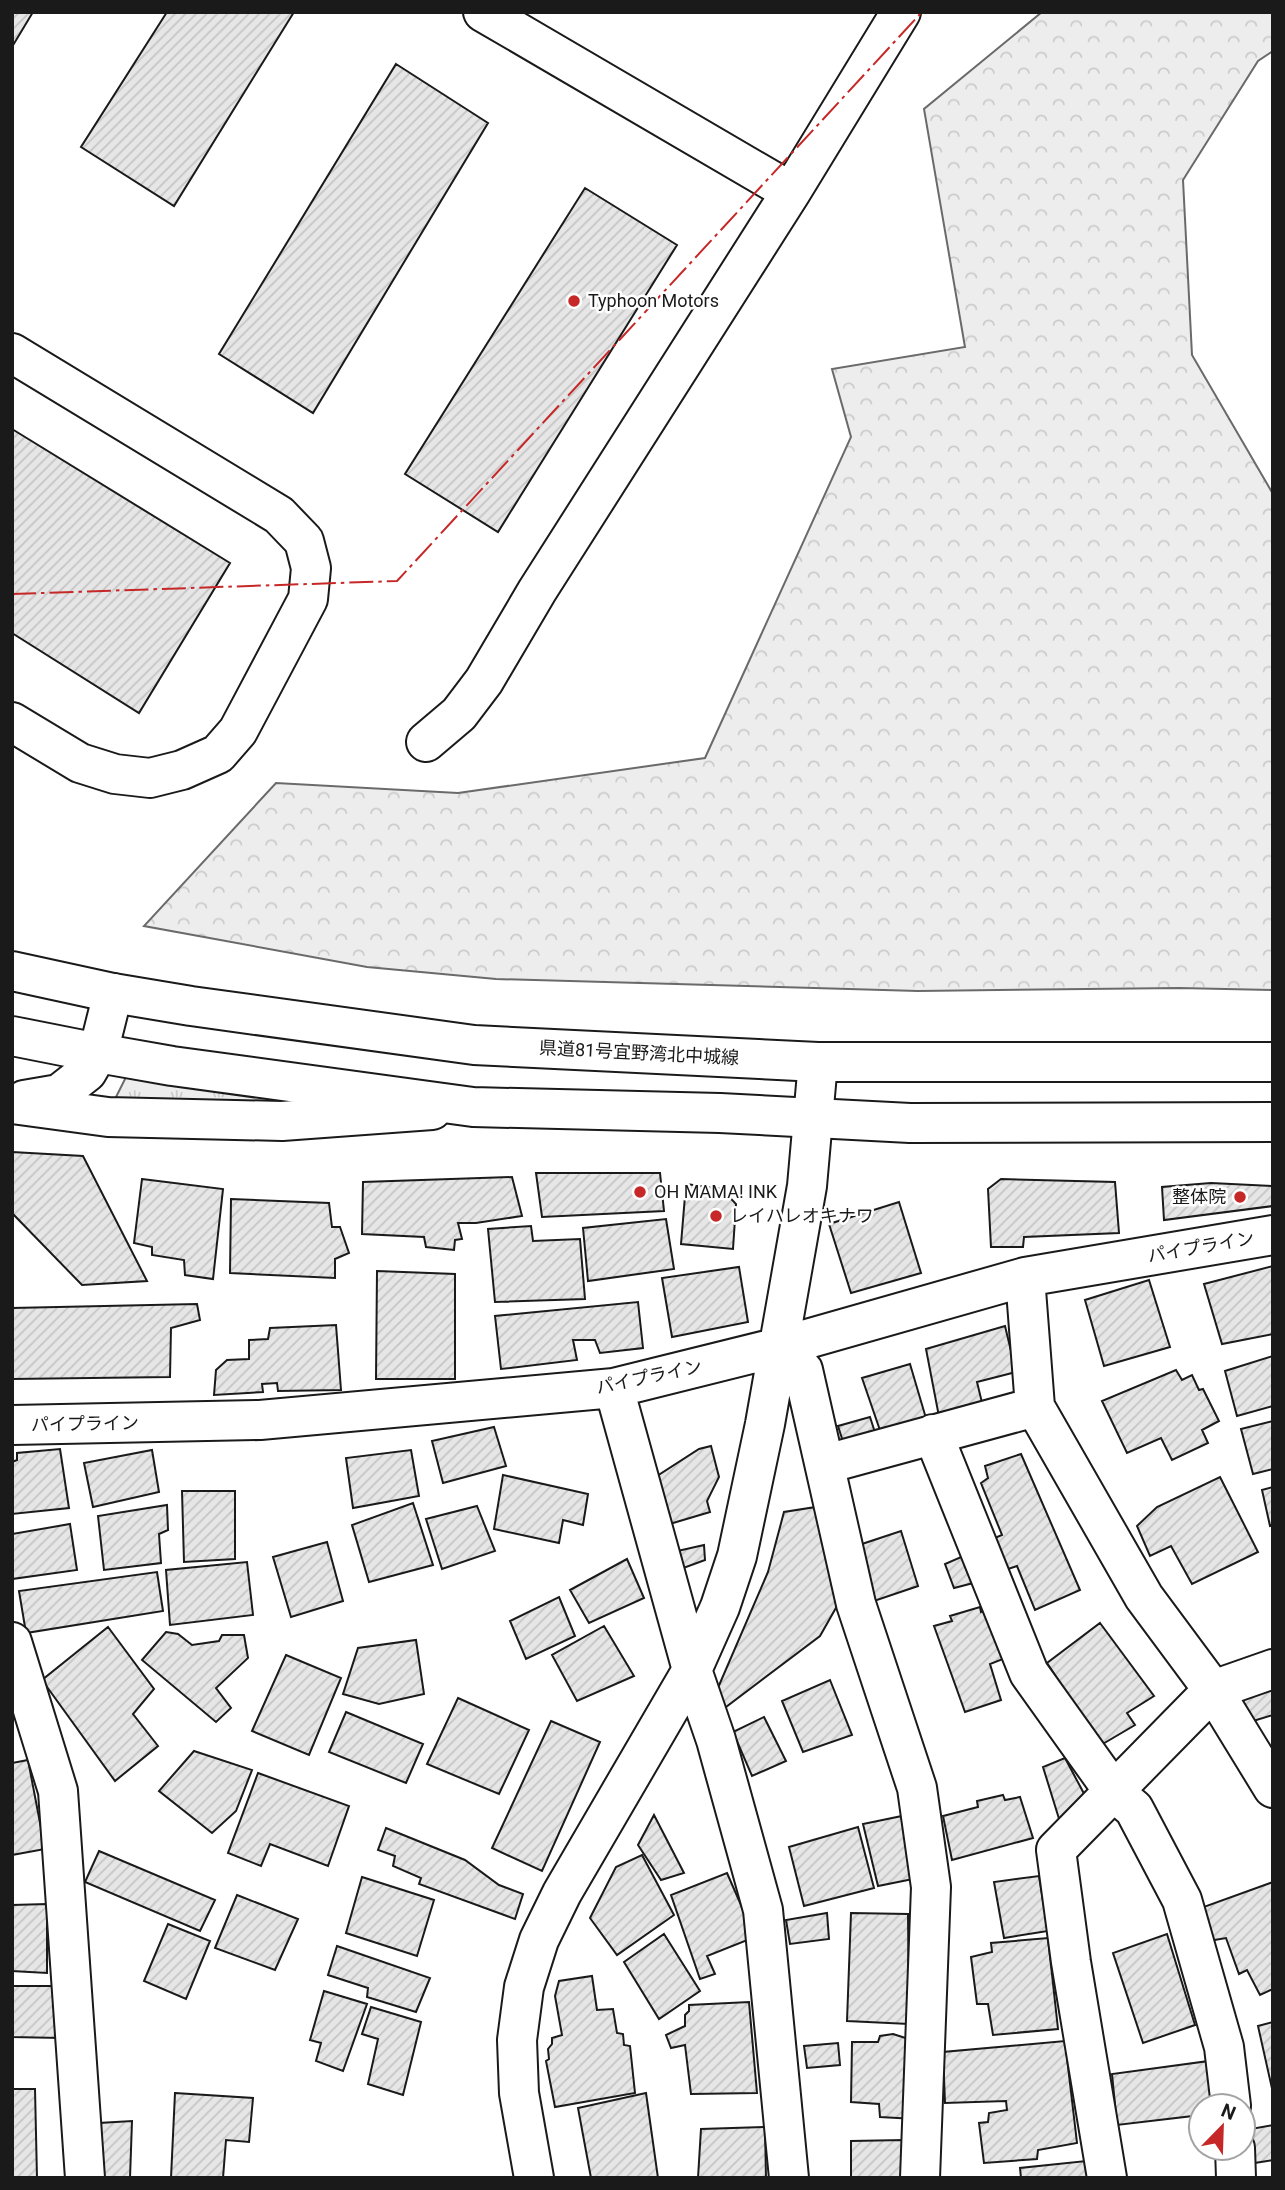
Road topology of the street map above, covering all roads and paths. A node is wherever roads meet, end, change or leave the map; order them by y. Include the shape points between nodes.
1 (483, 12) edge
2 (901, 12) edge
3 (536, 25) edge
4 (791, 192) junction
5 (12, 353) edge
6 (12, 722) edge
7 (426, 742) dead end
8 (12, 971) edge
9 (113, 993) junction
10 (12, 1036) edge
11 (98, 1054) junction
12 (818, 1062) junction
13 (1273, 1062) edge
14 (12, 1103) edge
15 (473, 1108) junction
16 (814, 1118) junction
17 (1273, 1122) edge
18 (1273, 1235) edge
19 (1025, 1278) junction
20 (779, 1347) junction
21 (614, 1388) junction
22 (1035, 1407) junction
23 (12, 1425) edge
24 (933, 1434) junction
25 (825, 1464) junction
26 (12, 1642) edge
27 (1273, 1669) edge
28 (692, 1670) junction
29 (1213, 1690) junction
30 (1273, 1788) edge
31 (1114, 1792) junction
32 (1229, 2092) edge
33 (85, 2178) edge
34 (534, 2178) edge
35 (789, 2178) edge
36 (920, 2178) edge
37 (1107, 2178) edge

1 - 3 street
2 - 4 street
3 - 4 street
4 - 7 street via 484,681 459,713
5 - 6 street via 279,515 304,541 311,569 308,599 238,731 218,754 150,778 115,774 80,763
8 - 9 street, 県道81号宜野湾北中城線
9 - 11 street
9 - 12 street, 県道81号宜野湾北中城線 via 474,1045
10 - 11 street
11 - 14 street via 87,1072 59,1094
11 - 15 street
12 - 13 street, 県道81号宜野湾北中城線
12 - 16 street
14 - 15 street via 108,1118 282,1121
15 - 16 street
16 - 17 street via 910,1123
16 - 20 street
18 - 19 street, パイプライン
19 - 20 street, パイプライン
19 - 22 street
20 - 21 street, パイプライン
20 - 25 street via 803,1370
20 - 28 street via 737,1556
21 - 23 street, パイプライン via 260,1420
21 - 28 street
22 - 24 street
22 - 29 street via 1144,1597
24 - 25 street
24 - 31 street via 1030,1674
25 - 36 street via 856,1604 917,1788 931,1887
26 - 33 street via 58,1791
27 - 29 street
28 - 34 street via 562,1893 539,1940 524,1987 517,2040 519,2093
28 - 35 street via 763,1910
29 - 30 street
29 - 31 street
31 - 32 street via 1134,1809 1182,1900 1224,2047
31 - 37 street via 1056,1850

